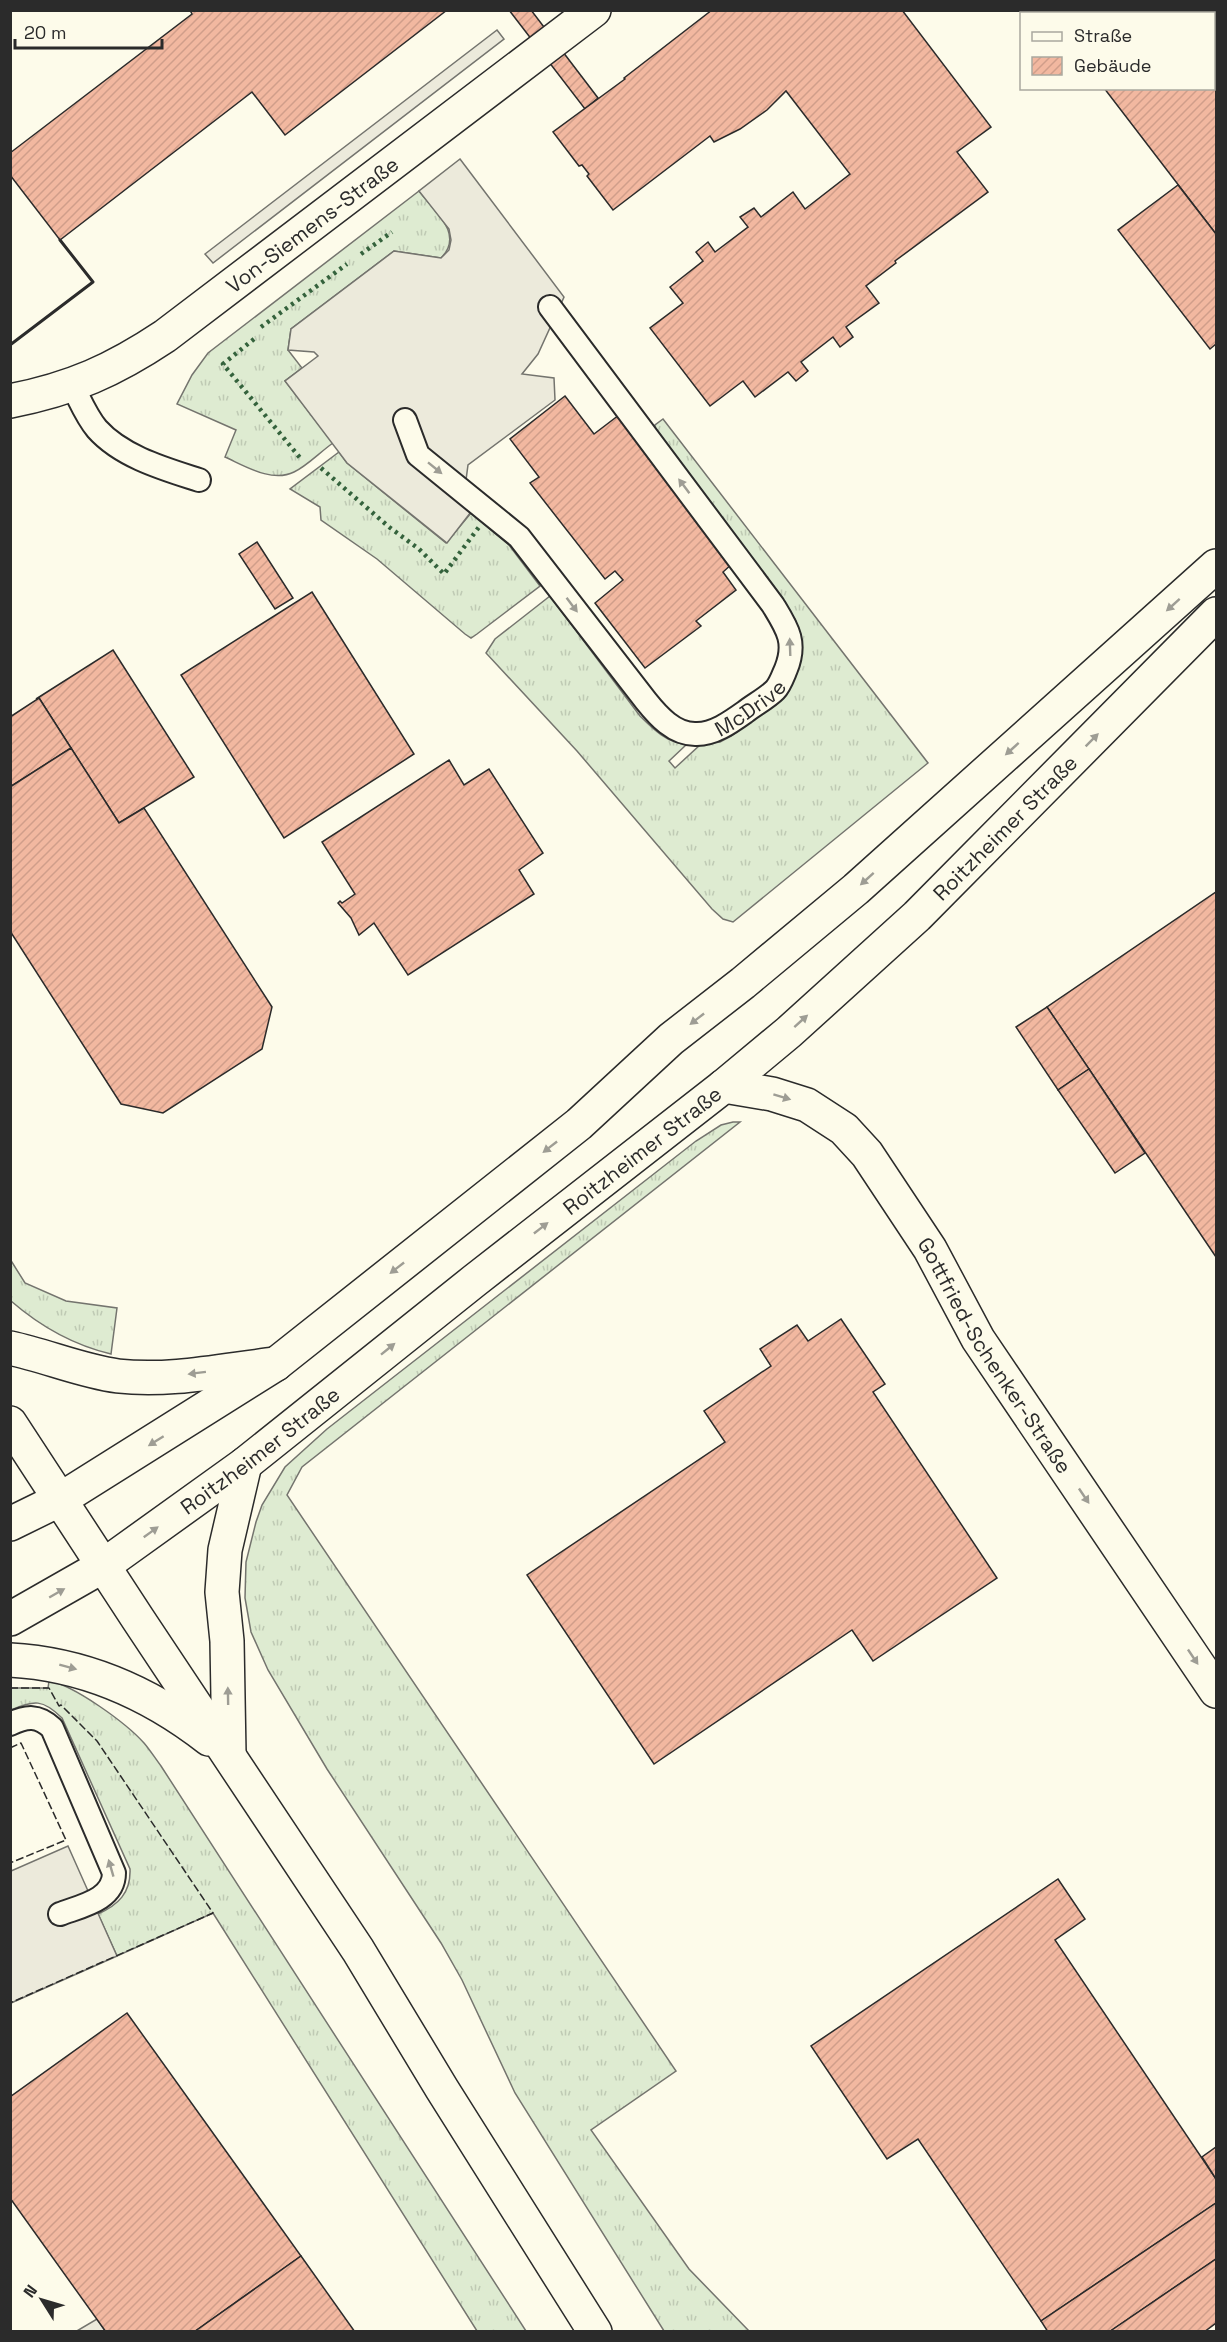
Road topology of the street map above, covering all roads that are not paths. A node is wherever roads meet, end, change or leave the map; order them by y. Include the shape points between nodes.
1 (594, 10) edge
2 (550, 307) dead end
3 (72, 385) junction
4 (10, 401) edge
5 (405, 420) dead end
6 (200, 480) dead end
7 (1216, 566) edge
8 (1216, 615) edge
9 (724, 1086) junction
10 (10, 1348) edge
11 (276, 1364) junction
12 (10, 1423) edge
13 (245, 1464) junction
14 (61, 1499) junction
15 (10, 1524) edge
16 (103, 1566) junction
17 (10, 1619) edge
18 (10, 1660) edge
19 (1216, 1691) edge
20 (10, 1724) edge
21 (229, 1754) junction
22 (60, 1914) dead end
23 (595, 2331) edge

1 - 3 street, Von-Siemens-Straße via 165,336 102,374
5 -> 2 lane, McDrive via 418,455 519,537 666,723 694,734 708,732 727,725 775,690 791,657 786,626
3 - 4 street, Von-Siemens-Straße
3 - 6 lane via 87,415 117,447
7 -> 11 street via 856,889 672,1039 579,1124
9 -> 8 street, Roitzheimer Straße via 916,916
13 -> 9 street, Roitzheimer Straße
9 -> 19 street, Gottfried-Schenker-Straße via 807,1105 844,1129 867,1154 930,1249 978,1339
11 -> 10 street via 148,1378 75,1367
11 -> 14 street
12 - 14 street
16 -> 13 street, Roitzheimer Straße
21 -> 13 street via 222,1592 225,1550
14 - 15 street
14 - 16 street
17 -> 16 street, Roitzheimer Straße
16 - 21 street
18 -> 21 street via 66,1666 102,1678 184,1719
22 -> 20 lane via 110,1890 114,1873 52,1728 29,1717
21 - 23 street via 358,1950

